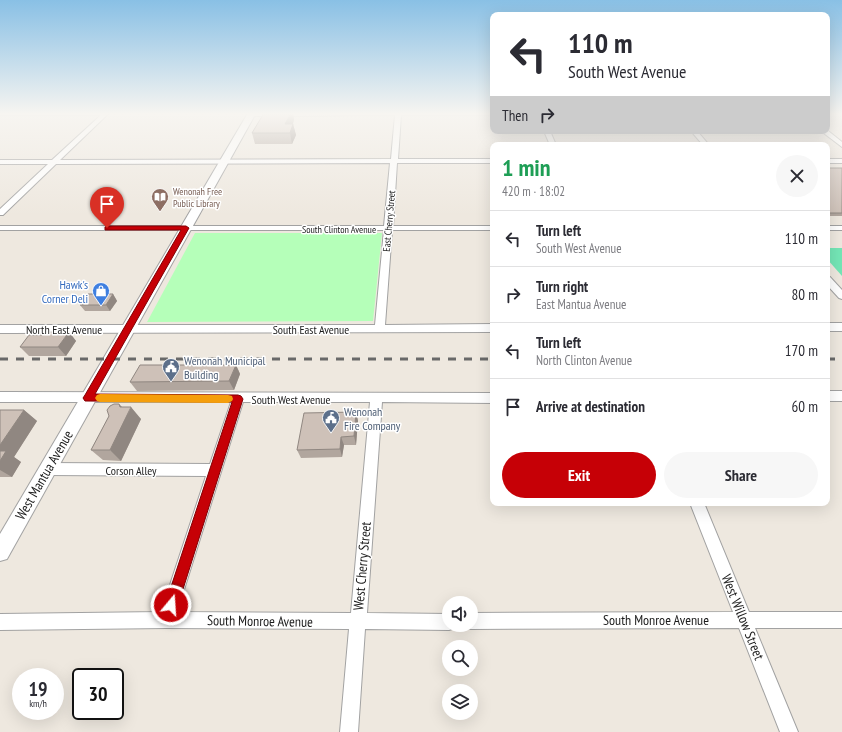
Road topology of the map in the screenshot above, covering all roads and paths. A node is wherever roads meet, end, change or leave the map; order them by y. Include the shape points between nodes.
1 (70, 147) edge
2 (232, 147) edge
3 (395, 147) edge
4 (55, 161) junction
5 (490, 161) edge
6 (830, 161) edge
7 (842, 161) edge
8 (0, 162) edge
9 (224, 162) junction
10 (394, 162) junction
11 (0, 212) edge
12 (0, 228) edge
13 (186, 228) junction
14 (490, 228) edge
15 (830, 228) edge
16 (842, 228) edge
17 (389, 229) junction
18 (830, 282) edge
19 (842, 296) edge
20 (830, 327) edge
21 (842, 327) edge
22 (0, 328) edge
23 (380, 328) junction
24 (490, 328) edge
25 (128, 329) junction
26 (830, 396) edge
27 (842, 396) edge
28 (0, 397) edge
29 (88, 398) junction
30 (490, 398) edge
31 (238, 399) junction
32 (376, 399) junction
33 (48, 470) junction
34 (215, 470) junction
35 (698, 506) edge
36 (0, 552) edge
37 (166, 620) junction
38 (745, 620) junction
39 (842, 620) edge
40 (478, 621) edge
41 (0, 622) edge
42 (357, 622) junction
43 (442, 622) edge
44 (349, 732) edge
45 (789, 732) edge

1 - 4 street
2 - 9 street, West Mantua Avenue
3 - 10 street, East Cherry Street
4 - 8 street
4 - 9 street
4 - 11 street
5 - 10 street
6 - 7 street
9 - 10 street
9 - 13 street, West Mantua Avenue
10 - 17 street, East Cherry Street
12 - 13 street, South Clinton Avenue
13 - 17 street, South Clinton Avenue
13 - 25 street, West Mantua Avenue
14 - 17 street, South Clinton Avenue
15 - 16 street
17 - 23 street, East Cherry Street
18 - 19 street
20 - 21 street
22 - 25 street, North East Avenue
23 - 24 street, South East Avenue
23 - 25 street, South East Avenue
25 - 29 street, West Mantua Avenue
26 - 27 street
28 - 29 street, South West Avenue
29 - 31 street, South West Avenue
29 - 33 street, West Mantua Avenue
30 - 32 street, South West Avenue
31 - 32 street, South West Avenue
31 - 34 street
32 - 42 street, West Cherry Street
33 - 34 street, Corson Alley
33 - 36 street, West Mantua Avenue
34 - 37 street
35 - 38 street, West Willow Street
37 - 41 street, South Monroe Avenue
37 - 42 street, South Monroe Avenue
38 - 39 street, South Monroe Avenue
38 - 40 street, South Monroe Avenue
38 - 45 street, West Willow Street
42 - 43 street, South Monroe Avenue
42 - 44 street, West Cherry Street

